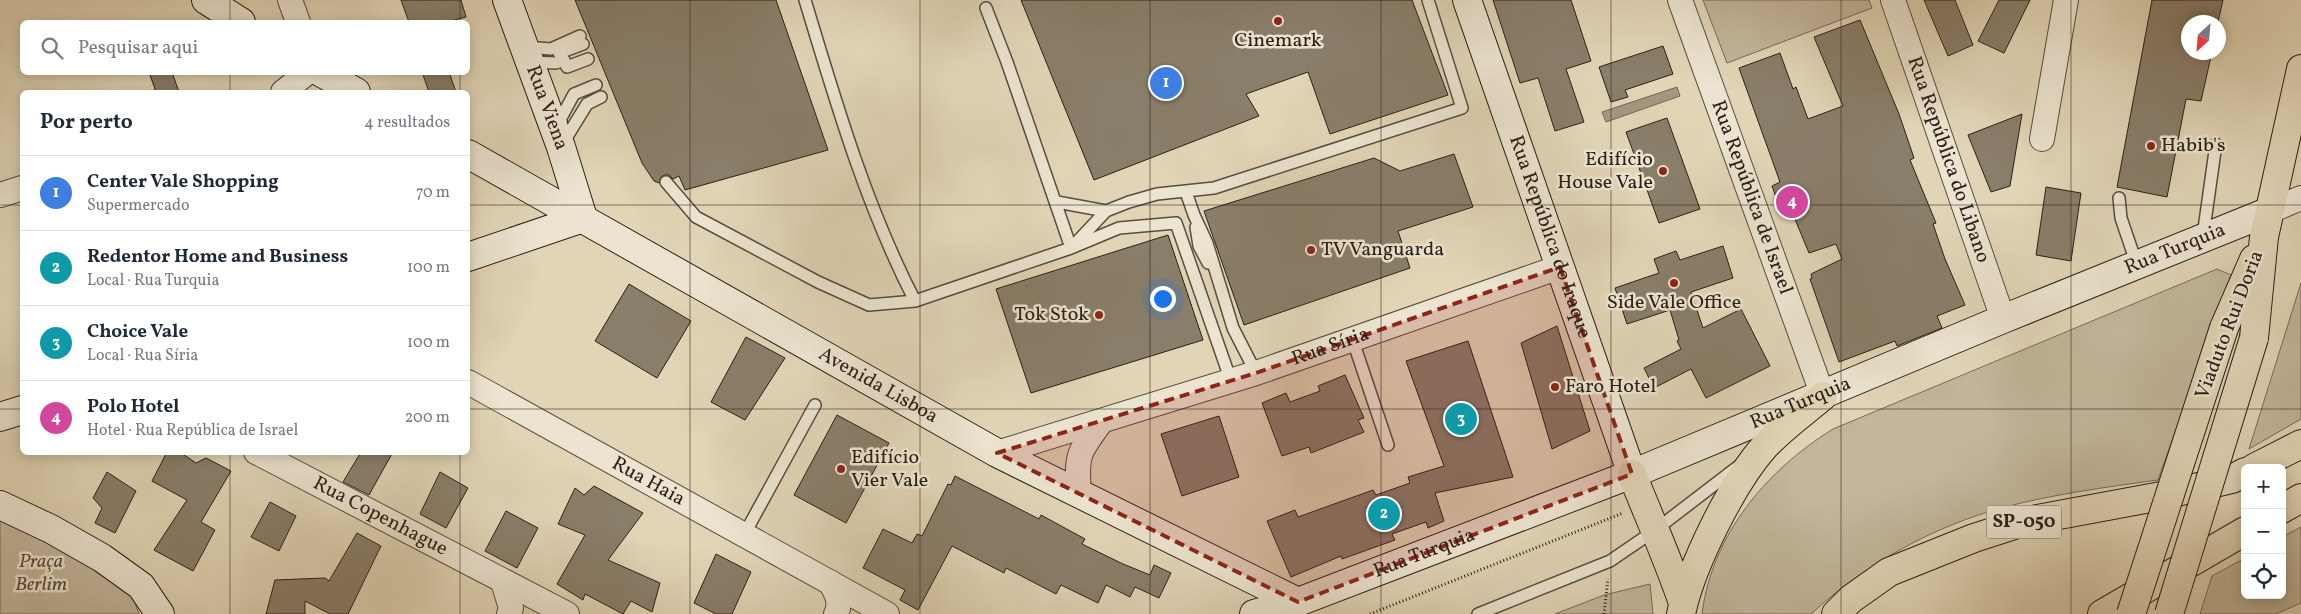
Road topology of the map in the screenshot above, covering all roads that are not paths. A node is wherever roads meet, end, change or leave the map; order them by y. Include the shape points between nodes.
1 (206, 0) edge
2 (290, 0) edge
3 (508, 0) edge
4 (805, 0) edge
5 (1428, 0) edge
6 (1467, 0) edge
7 (1680, 0) edge
8 (1893, 0) edge
9 (2066, 0) edge
10 (986, 8) dead end
11 (238, 20) edge
12 (297, 20) edge
13 (581, 40) dead end
14 (527, 55) junction
15 (588, 59) dead end
16 (2301, 69) edge
17 (304, 75) edge
18 (325, 75) edge
19 (596, 85) dead end
20 (286, 90) edge
21 (352, 90) edge
22 (601, 97) dead end
23 (2042, 139) dead end
24 (2216, 144) dead end
25 (561, 147) junction
26 (470, 155) edge
27 (666, 182) dead end
28 (20, 189) edge
29 (1186, 192) junction
30 (0, 195) edge
31 (2119, 198) dead end
32 (2301, 198) edge
33 (1056, 202) junction
34 (1106, 212) junction
35 (583, 218) junction
36 (2267, 224) junction
37 (2203, 238) junction
38 (1071, 248) junction
39 (470, 256) edge
40 (2137, 264) junction
41 (1560, 267) junction
42 (915, 301) junction
43 (2003, 319) junction
44 (1353, 341) junction
45 (1256, 374) junction
46 (1231, 381) junction
47 (470, 383) edge
48 (1823, 396) junction
49 (815, 405) dead end
50 (20, 411) edge
51 (0, 417) edge
52 (1101, 422) junction
53 (2301, 444) edge
54 (1388, 445) dead end
55 (1765, 446) junction
56 (997, 453) junction
57 (262, 455) edge
58 (2261, 464) edge
59 (2241, 473) edge
60 (1632, 474) junction
61 (1080, 494) junction
62 (2301, 498) edge
63 (0, 506) edge
64 (2286, 507) edge
65 (1654, 531) junction
66 (2241, 533) edge
67 (744, 535) junction
68 (503, 582) junction
69 (830, 582) junction
70 (1298, 602) junction
71 (1682, 608) edge
72 (160, 614) edge
73 (509, 614) edge
74 (566, 614) edge
75 (836, 614) edge
76 (887, 614) edge
77 (1254, 614) edge
78 (1478, 614) edge
79 (1836, 614) edge
80 (2102, 614) edge
81 (2131, 614) edge
82 (2169, 614) edge

1 - 11 main road
2 - 12 street
3 - 14 main road, Rua Viena
4 - 42 lane via 840,117 893,257
5 - 29 lane via 1462,108 1214,188
6 - 41 main road, Rua República do Iraque
7 - 48 street, Rua República de Israel
8 - 43 street, Rua República do Libano
9 - 23 street
10 - 33 lane
13 - 14 lane via 554,56
14 - 15 lane via 556,63 564,60 567,67
14 - 25 main road, Rua Viena
16 - 36 main road
17 - 20 street
18 - 21 main road
19 - 25 lane via 574,94 561,118
22 - 25 lane via 587,104
24 - 37 lane
25 - 35 main road, Rua Viena
26 - 35 main road, Avenida Lisboa
27 - 42 lane via 696,217 818,282 869,305
28 - 30 street
29 - 34 lane via 1157,194
29 - 45 lane via 1207,243 1233,328
31 - 40 lane via 2121,218
32 - 36 street, Rua Turquia
33 - 34 lane
33 - 38 lane
34 - 38 lane
35 - 39 main road
35 - 56 main road, Avenida Lisboa
36 - 37 main road, Rua Turquia
36 - 81 main road, Viaduto Rui Doria, bridge via 2224,328
36 - 82 main road, Viaduto Rui Doria, bridge via 2254,338
37 - 40 main road, Rua Turquia
38 - 42 lane
38 - 46 lane via 1119,228 1176,223
40 - 43 main road, Rua Turquia
41 - 44 street, Rua Síria
41 - 60 main road, Rua República do Iraque
43 - 48 main road, Rua Turquia
44 - 45 street, Rua Síria
44 - 54 lane
45 - 46 street, Rua Síria
46 - 52 street, Rua Síria
47 - 67 street, Rua Haia
48 - 55 main road
48 - 60 main road, Rua Turquia
49 - 67 lane
50 - 51 main road
52 - 56 street, Rua Síria
52 - 61 street via 1082,447 1077,463
53 - 58 main road
55 - 65 lane
55 - 71 main road via 1732,491
56 - 61 main road, Avenida Lisboa
57 - 68 street, Rua Copenhague
59 - 79 main road, SP-050 via 2092,510 2027,521 1974,538 1889,572
60 - 65 main road
60 - 70 main road, Rua Turquia
61 - 70 main road, Avenida Lisboa
62 - 64 main road
63 - 72 main road via 51,529 102,558 141,586
65 - 71 main road via 1667,554
65 - 78 lane via 1610,561
66 - 80 main road
67 - 69 street, Rua Haia
68 - 73 street via 511,608
68 - 74 street, Rua Copenhague
69 - 75 street via 838,596
69 - 76 street, Rua Haia
70 - 77 main road, Rua Turquia

